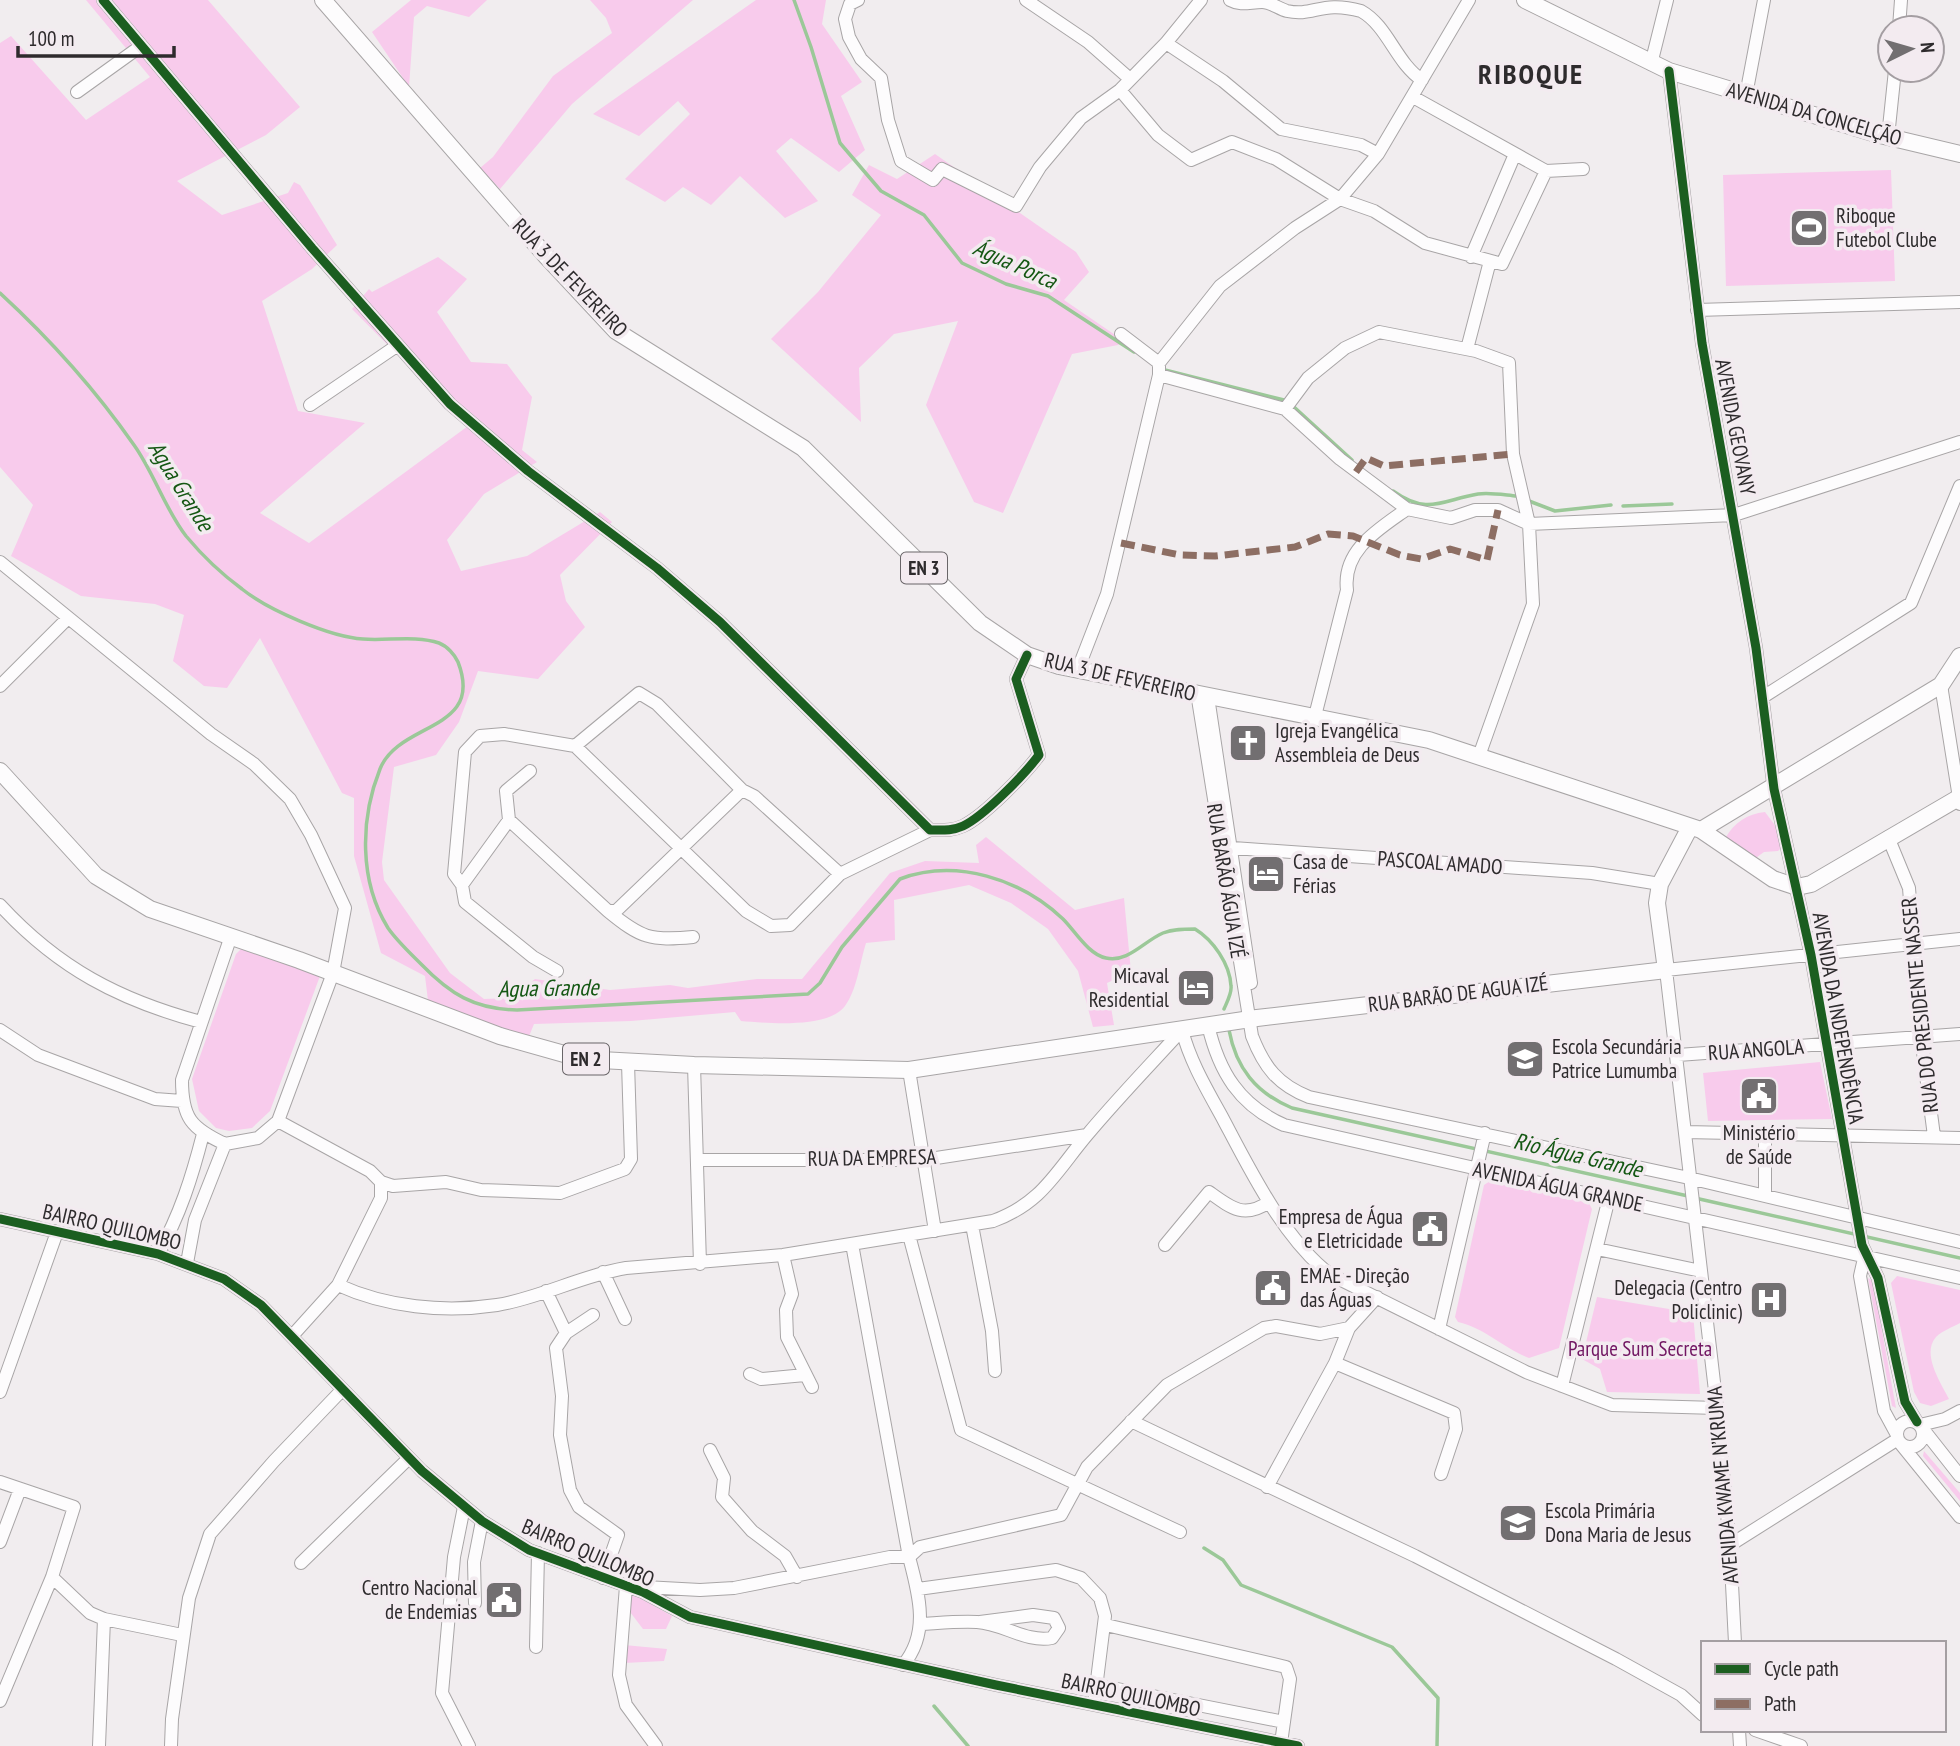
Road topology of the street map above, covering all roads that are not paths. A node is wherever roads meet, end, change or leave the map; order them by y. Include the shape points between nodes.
1 (103, 0) edge
2 (323, 0) edge
3 (858, 0) edge
4 (1026, 0) edge
5 (1201, 0) edge
6 (1230, 0) edge
7 (1469, 0) edge
8 (1524, 0) edge
9 (1667, 0) edge
10 (1764, 0) edge
11 (1541, 4) edge
12 (1166, 43) junction
13 (141, 46) junction
14 (1651, 64) junction
15 (1669, 71) junction
16 (1130, 79) junction
17 (1422, 80) junction
18 (1894, 84) edge
19 (1120, 90) junction
20 (78, 92) dead end
21 (1746, 95) junction
22 (1413, 97) junction
23 (1888, 137) junction
24 (1378, 153) junction
25 (1515, 154) junction
26 (1960, 154) edge
27 (1583, 169) dead end
28 (1546, 171) junction
29 (1340, 200) junction
30 (1471, 257) junction
31 (1490, 261) junction
32 (1960, 302) edge
33 (1697, 310) junction
34 (1121, 334) dead end
35 (398, 345) junction
36 (1466, 349) junction
37 (1159, 369) junction
38 (310, 405) dead end
39 (1285, 409) junction
40 (1960, 442) edge
41 (1960, 486) edge
42 (1407, 509) junction
43 (1734, 515) junction
44 (1947, 517) junction
45 (1960, 523) edge
46 (1529, 524) junction
47 (0, 562) edge
48 (68, 618) junction
49 (1027, 655) junction
50 (1960, 656) edge
51 (1078, 669) junction
52 (1941, 685) junction
53 (0, 687) edge
54 (1202, 695) junction
55 (1763, 697) junction
56 (1315, 716) junction
57 (575, 746) junction
58 (1479, 756) junction
59 (0, 771) edge
60 (530, 771) dead end
61 (1774, 789) junction
62 (742, 790) junction
63 (1960, 800) edge
64 (509, 820) junction
65 (930, 830) junction
66 (1695, 830) junction
67 (1888, 836) junction
68 (1225, 848) junction
69 (680, 849) junction
70 (840, 874) junction
71 (1660, 884) junction
72 (462, 885) junction
73 (1797, 887) junction
74 (0, 905) edge
75 (608, 911) junction
76 (231, 936) junction
77 (693, 937) dead end
78 (1960, 939) edge
79 (1913, 944) junction
80 (1811, 955) junction
81 (1666, 970) junction
82 (557, 971) dead end
83 (333, 972) junction
84 (1253, 1018) junction
85 (201, 1022) junction
86 (1208, 1026) junction
87 (0, 1030) edge
88 (1182, 1030) junction
89 (1960, 1034) edge
90 (1921, 1037) junction
91 (1826, 1045) junction
92 (1678, 1055) junction
93 (628, 1063) junction
94 (694, 1065) junction
95 (1266, 1066) joint
96 (909, 1070) junction
97 (182, 1101) junction
98 (278, 1121) junction
99 (1685, 1132) junction
100 (203, 1134) junction
101 (1087, 1135) junction
102 (1765, 1135) junction
103 (1841, 1135) junction
104 (1934, 1136) junction
105 (1484, 1138) junction
106 (1960, 1139) edge
107 (225, 1144) junction
108 (697, 1160) junction
109 (923, 1160) junction
110 (1479, 1163) junction
111 (381, 1182) junction
112 (1690, 1183) junction
113 (1765, 1195) junction
114 (1609, 1198) junction
115 (1269, 1202) junction
116 (1694, 1217) junction
117 (0, 1219) edge
118 (1858, 1221) junction
119 (972, 1225) junction
120 (935, 1231) junction
121 (57, 1232) junction
122 (909, 1235) junction
123 (1960, 1242) edge
124 (852, 1244) junction
125 (1165, 1245) dead end
126 (1597, 1249) junction
127 (1864, 1250) junction
128 (158, 1254) junction
129 (783, 1255) junction
130 (187, 1263) junction
131 (700, 1264) junction
132 (1701, 1271) junction
133 (604, 1272) junction
134 (1960, 1278) edge
135 (338, 1285) junction
136 (546, 1291) junction
137 (1377, 1297) junction
138 (593, 1315) dead end
139 (625, 1319) dead end
140 (1349, 1328) junction
141 (1439, 1329) junction
142 (566, 1333) junction
143 (292, 1336) junction
144 (1335, 1363) junction
145 (995, 1371) dead end
146 (750, 1374) dead end
147 (804, 1375) junction
148 (1562, 1386) junction
149 (812, 1387) dead end
150 (342, 1390) junction
151 (0, 1392) edge
152 (1717, 1408) junction
153 (1960, 1411) edge
154 (1131, 1421) junction
155 (1920, 1425) junction
156 (1898, 1439) junction
157 (710, 1450) dead end
158 (409, 1458) junction
159 (1441, 1474) dead end
160 (1960, 1476) edge
161 (0, 1482) edge
162 (1076, 1484) junction
163 (1266, 1487) junction
164 (20, 1489) junction
165 (464, 1507) junction
166 (1960, 1517) edge
167 (482, 1521) junction
168 (1180, 1532) dead end
169 (0, 1542) edge
170 (1730, 1545) junction
171 (538, 1553) junction
172 (909, 1557) junction
173 (301, 1563) dead end
174 (51, 1577) junction
175 (797, 1577) junction
176 (603, 1578) junction
177 (626, 1586) junction
178 (918, 1589) junction
179 (475, 1602) dead end
180 (103, 1619) junction
181 (980, 1622) junction
182 (921, 1624) junction
183 (1106, 1625) junction
184 (182, 1635) junction
185 (1735, 1641) edge
186 (536, 1647) dead end
187 (903, 1665) junction
188 (1097, 1685) junction
189 (0, 1701) edge
190 (1094, 1704) junction
191 (1701, 1713) edge
192 (1284, 1722) junction
193 (1761, 1732) edge
194 (1281, 1743) junction
195 (99, 1746) edge
196 (171, 1746) edge
197 (468, 1746) edge
198 (656, 1746) edge
199 (1298, 1746) edge
200 (1801, 1746) edge

1 - 13 street
2 - 49 main road, RUA 3 DE FEVEREIRO / EN 3 via 610,325 803,447 980,623
3 - 19 street via 850,4 845,19 849,37 861,59 881,78 901,161 933,180 942,169 1016,206 1040,167 1081,118
4 - 16 street via 1088,42
5 - 12 street
6 - 17 street via 1261,2 1287,11 1331,2 1359,10 1376,23 1402,63
7 - 17 street
8 - 11 main road, AVENIDA DA CONCELÇÃO
9 - 14 street
10 - 21 street
11 - 14 main road, AVENIDA DA CONCELÇÃO
12 - 16 street
12 - 24 street via 1223,81 1281,129 1361,145
13 - 20 street
13 - 35 street
14 - 15 main road, AVENIDA DA CONCELÇÃO
15 - 21 main road, AVENIDA DA CONCELÇÃO
15 - 33 street, AVENIDA GEOVANY
16 - 19 street
17 - 22 street
18 - 23 street
19 - 29 street via 1158,135 1191,160 1232,142 1276,159
21 - 23 main road, AVENIDA DA CONCELÇÃO
22 - 24 street
22 - 25 street
23 - 26 main road, AVENIDA DA CONCELÇÃO
24 - 29 street
25 - 28 street
25 - 30 street
27 - 28 street
28 - 31 street via 1502,264
29 - 30 street via 1374,211 1425,243
29 - 37 street via 1220,286
30 - 31 street
31 - 36 street
32 - 33 street
33 - 43 street, AVENIDA GEOVANY
34 - 37 street
35 - 38 street
35 - 65 street via 450,404 508,454 720,622
36 - 39 street via 1379,332 1345,348 1308,378
36 - 46 street via 1509,363 1513,454
37 - 39 street
37 - 51 street via 1111,581
39 - 42 street via 1340,459
40 - 43 street
41 - 44 street
42 - 46 street via 1451,518 1475,510 1498,510
42 - 56 street via 1362,541 1346,578 1347,590
43 - 46 street
43 - 55 street, AVENIDA GEOVANY
44 - 45 street
44 - 55 street via 1911,603
46 - 58 street via 1533,604
47 - 48 street
48 - 53 street
48 - 83 street via 254,764 290,799 345,908
49 - 51 main road, RUA 3 DE FEVEREIRO / EN 3
49 - 65 street via 1016,679 1039,755 1026,773 965,825 948,831
50 - 52 main road
51 - 54 main road, RUA 3 DE FEVEREIRO / EN 3
52 - 61 main road
52 - 63 street
54 - 56 main road, RUA 3 DE FEVEREIRO / EN 3
54 - 68 street, RUA BARÃO ÁGUA IZÉ
55 - 61 street, AVENIDA GEOVANY
56 - 58 main road, RUA 3 DE FEVEREIRO / EN 3 via 1407,734
57 - 62 street via 639,693 657,704
57 - 69 street
57 - 72 street via 504,734 481,736 465,752 454,874
58 - 66 main road, RUA 3 DE FEVEREIRO / EN 3
59 - 76 main road, EN 2 via 96,876 150,909
60 - 64 street via 506,791
61 - 66 main road
61 - 73 street, AVENIDA DA INDEPENDÊNCIA
62 - 69 street
62 - 70 street
63 - 67 main road
64 - 72 street
64 - 75 street
65 - 70 street
66 - 71 main road
66 - 73 main road, RUA 3 DE FEVEREIRO via 1773,879
67 - 73 main road via 1811,884
67 - 79 street, RUA DO PRESIDENTE NASSER via 1909,888
68 - 71 street, PASCOAL AMADO via 1592,873
68 - 84 street, RUA BARÃO ÁGUA IZÉ
69 - 70 street via 746,911 771,926 790,925
69 - 75 street via 616,911
71 - 81 main road via 1657,903
72 - 82 street via 465,902
73 - 80 street, AVENIDA DA INDEPENDÊNCIA
74 - 85 street via 27,935 69,968 160,1011
75 - 77 street via 636,934 665,940
76 - 83 main road, EN 2
76 - 85 street
78 - 79 street
79 - 80 street
79 - 90 street, RUA DO PRESIDENTE NASSER
80 - 81 street
80 - 91 street, AVENIDA DA INDEPENDÊNCIA
81 - 84 main road, RUA BARÃO DE AGUA IZÉ
81 - 92 street, AVENIDA KWAME N’KRUMA
83 - 93 main road, EN 2 via 500,1036 582,1059
83 - 98 street
84 - 86 main road, EN 2
84 - 95 street, RUA BARÃO ÁGUA IZÉ via 1255,1044
85 - 97 street via 182,1080
86 - 88 main road, EN 2
86 - 110 street, AVENIDA ÁGUA GRANDE via 1217,1059 1231,1085 1272,1120 1315,1134
87 - 97 street via 38,1055 155,1098
88 - 96 main road, EN 2
88 - 101 street
88 - 115 street via 1189,1055
89 - 90 street, RUA ANGOLA
90 - 91 street, RUA ANGOLA
90 - 104 street, RUA DO PRESIDENTE NASSER
91 - 92 street, RUA ANGOLA
91 - 103 street, AVENIDA DA INDEPENDÊNCIA
92 - 99 street, AVENIDA KWAME N’KRUMA
93 - 94 main road, EN 2
93 - 111 street via 631,1159 625,1169 560,1194 481,1190 446,1182 393,1186
94 - 96 main road, EN 2
94 - 108 street
95 - 105 street, AVENIDA ÁGUA GRANDE via 1283,1085 1309,1097
96 - 109 street
97 - 100 street via 191,1123
98 - 107 street via 258,1138
98 - 111 street via 370,1171
99 - 102 street
99 - 112 street, AVENIDA KWAME N’KRUMA
100 - 107 street
100 - 128 street via 177,1220
101 - 109 street, RUA DA EMPRESA
101 - 119 street via 1041,1192 1019,1211
102 - 103 street
102 - 113 street
103 - 104 street
103 - 118 street, AVENIDA DA INDEPENDÊNCIA
104 - 106 street
105 - 110 street
105 - 112 street, AVENIDA ÁGUA GRANDE
107 - 130 street via 195,1220
108 - 109 street, RUA DA EMPRESA
108 - 131 street
109 - 120 street
110 - 114 street, AVENIDA ÁGUA GRANDE
110 - 141 street
111 - 135 street via 381,1198
112 - 113 street, AVENIDA ÁGUA GRANDE
112 - 116 street, AVENIDA KWAME N’KRUMA
113 - 118 street, AVENIDA ÁGUA GRANDE
114 - 116 street, AVENIDA ÁGUA GRANDE
114 - 126 street
115 - 125 street via 1242,1213 1209,1192
115 - 137 street via 1324,1270
116 - 127 street, AVENIDA ÁGUA GRANDE
116 - 132 street, AVENIDA KWAME N’KRUMA
117 - 121 street, BAIRRO QUILOMBO
118 - 123 street, AVENIDA ÁGUA GRANDE
118 - 127 street, AVENIDA DA INDEPENDÊNCIA
119 - 120 street
119 - 145 street
120 - 122 street
121 - 128 street, BAIRRO QUILOMBO
121 - 151 street
122 - 124 street
122 - 162 street via 961,1430
124 - 129 street
124 - 172 street
126 - 132 street
126 - 148 street
127 - 134 street, AVENIDA ÁGUA GRANDE
127 - 155 street via 1878,1278 1905,1402
127 - 156 street, AVENIDA DA INDEPENDÊNCIA via 1860,1276 1884,1410
128 - 130 street, BAIRRO QUILOMBO
129 - 131 street
129 - 147 street via 792,1294 786,1310 787,1337
130 - 143 street, BAIRRO QUILOMBO via 245,1292
131 - 133 street
132 - 152 street, AVENIDA KWAME N’KRUMA
133 - 136 street
133 - 139 street
135 - 136 street via 363,1296 439,1307 497,1305
135 - 143 street
136 - 142 street
137 - 140 street
137 - 141 street
138 - 142 street
140 - 144 street
140 - 154 street via 1320,1334 1264,1328 1167,1385
141 - 148 street
142 - 176 street via 556,1348 563,1458 579,1507 618,1535
143 - 150 street, BAIRRO QUILOMBO
144 - 159 street via 1454,1413 1456,1429
144 - 163 street
146 - 147 street via 761,1379
147 - 149 street
148 - 152 street via 1620,1406
150 - 158 street, BAIRRO QUILOMBO
150 - 184 street via 210,1534
152 - 170 street, AVENIDA KWAME N’KRUMA
153 - 155 street
154 - 162 street
154 - 163 street
155 - 156 street via 1903,1423
155 - 156 street via 1923,1438 1918,1445 1909,1448
155 - 160 street
156 - 166 street, AVENIDA DA INDEPENDÊNCIA
156 - 170 street
157 - 175 street via 724,1478 722,1497 752,1531 785,1556
158 - 165 street, BAIRRO QUILOMBO
158 - 173 street
161 - 164 street
162 - 168 street
162 - 172 street via 1061,1515 920,1546
163 - 191 street via 1415,1556 1647,1675
164 - 169 street
164 - 174 street via 74,1507
165 - 167 street, BAIRRO QUILOMBO
165 - 197 street via 454,1557 442,1693
167 - 171 street, BAIRRO QUILOMBO
167 - 179 street via 474,1562
170 - 185 street, AVENIDA KWAME N’KRUMA
171 - 176 street, BAIRRO QUILOMBO
171 - 186 street
172 - 175 street
172 - 178 street
174 - 180 street via 90,1613
174 - 189 street
175 - 177 street via 711,1590
176 - 177 street, BAIRRO QUILOMBO
177 - 187 street, BAIRRO QUILOMBO via 706,1622
177 - 198 street via 619,1675 625,1705
178 - 182 street
178 - 183 street via 1065,1571 1095,1590
180 - 184 street
180 - 195 street
181 - 181 street via 1046,1639 1059,1628 1054,1618 1041,1615
181 - 182 street
182 - 187 street via 915,1648
183 - 188 street
183 - 192 street via 1286,1667 1290,1679
184 - 196 street
187 - 190 street, BAIRRO QUILOMBO
188 - 190 street
188 - 192 street
190 - 194 street, BAIRRO QUILOMBO
192 - 194 street
193 - 200 street
194 - 199 street, BAIRRO QUILOMBO

